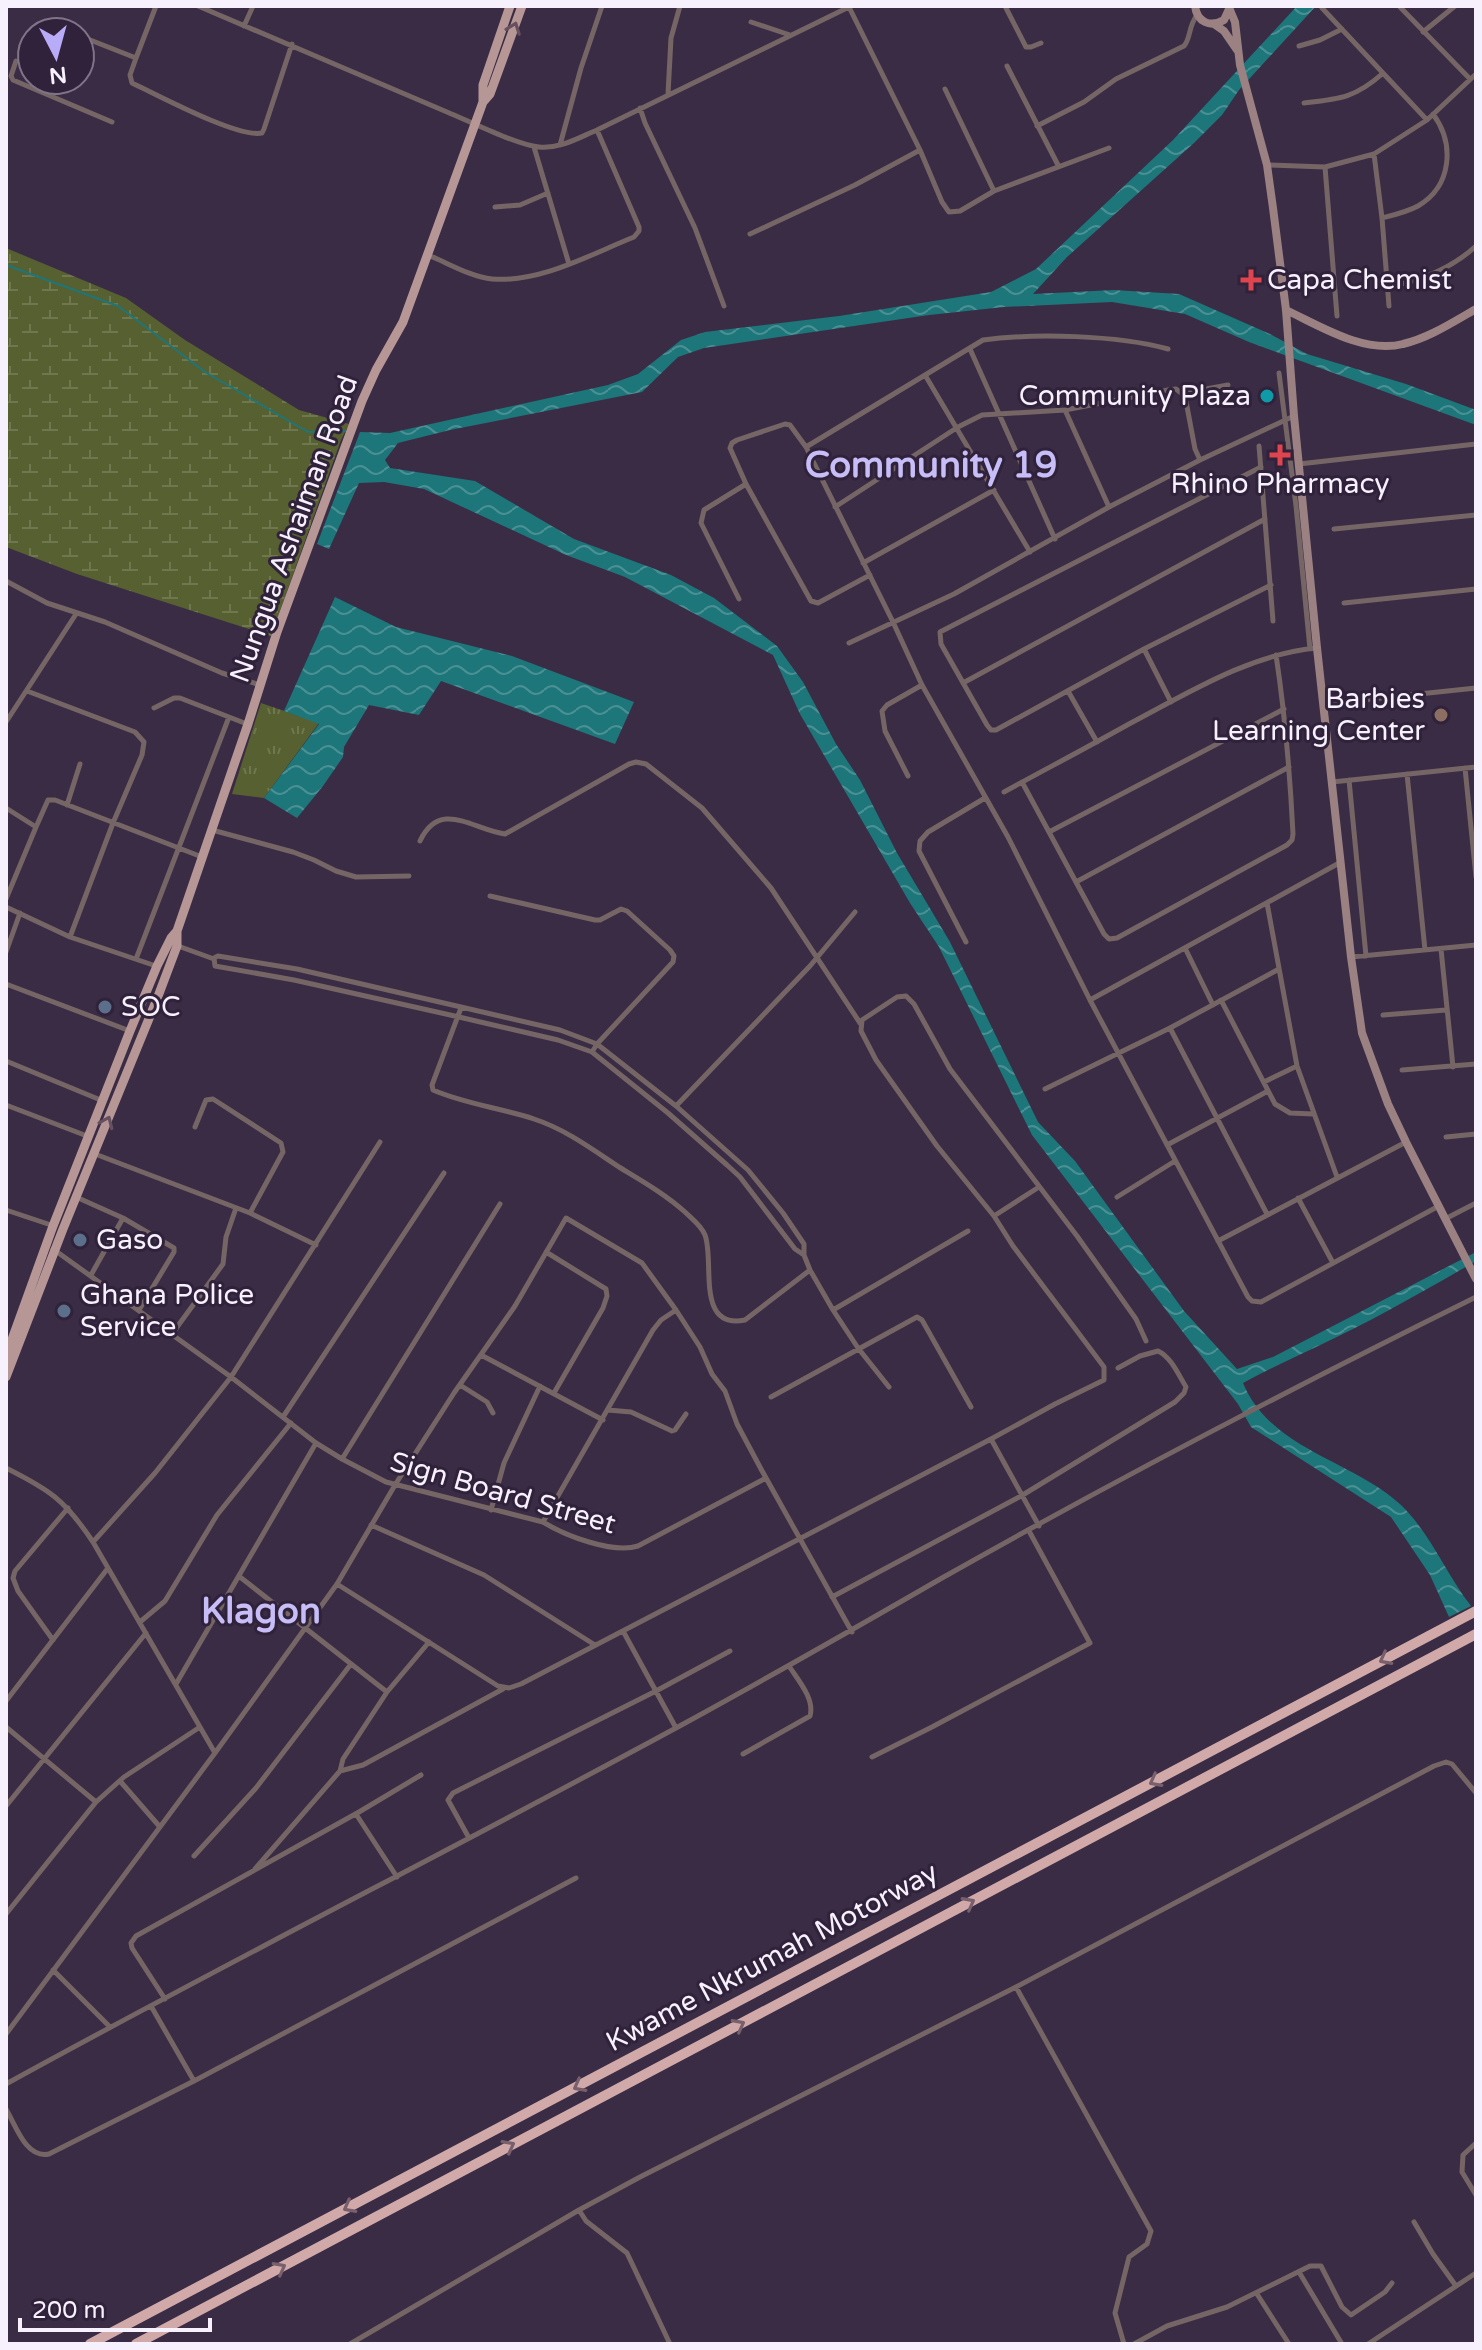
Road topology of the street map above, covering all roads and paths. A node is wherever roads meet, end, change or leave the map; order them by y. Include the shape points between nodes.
1 (156, 6) edge
2 (198, 6) edge
3 (253, 6) edge
4 (510, 6) edge
5 (522, 6) edge
6 (602, 6) edge
7 (680, 6) edge
8 (850, 6) edge
9 (1005, 6) edge
10 (1399, 6) edge
11 (1455, 6) edge
12 (1230, 8) edge
13 (1322, 8) dead end
14 (1196, 11) edge
15 (751, 22) dead end
16 (1214, 24) junction
17 (244, 26) junction
18 (1342, 29) junction
19 (1423, 32) junction
20 (791, 35) junction
21 (96, 42) edge
22 (1041, 43) dead end
23 (292, 44) junction
24 (1299, 46) dead end
25 (1238, 52) junction
26 (136, 58) junction
27 (16, 61) dead end
28 (1007, 66) dead end
29 (1382, 74) junction
30 (1476, 74) edge
31 (1470, 79) junction
32 (16, 81) edge
33 (488, 87) junction
34 (945, 89) dead end
35 (668, 94) junction
36 (51, 96) edge
37 (1304, 103) dead end
38 (640, 108) junction
39 (1433, 114) junction
40 (1427, 120) junction
41 (112, 122) dead end
42 (476, 124) junction
43 (1037, 126) junction
44 (597, 130) junction
45 (560, 145) junction
46 (534, 147) junction
47 (1109, 148) dead end
48 (920, 150) junction
49 (1374, 154) junction
50 (1058, 165) junction
51 (1267, 165) junction
52 (1325, 167) junction
53 (994, 191) junction
54 (548, 193) junction
55 (495, 207) dead end
56 (1382, 218) junction
57 (750, 234) dead end
58 (1476, 246) edge
59 (428, 255) junction
60 (569, 264) junction
61 (1387, 287) junction
62 (724, 306) dead end
63 (1389, 306) dead end
64 (1476, 309) edge
65 (1286, 310) junction
66 (1337, 316) dead end
67 (970, 349) junction
68 (1168, 349) dead end
69 (1279, 373) dead end
70 (925, 375) junction
71 (1228, 385) dead end
72 (1184, 393) junction
73 (1065, 410) junction
74 (1000, 414) junction
75 (1290, 418) junction
76 (958, 427) junction
77 (1476, 444) edge
78 (1259, 446) dead end
79 (806, 447) junction
80 (1200, 460) junction
81 (1299, 464) junction
82 (1261, 467) junction
83 (746, 484) junction
84 (994, 490) junction
85 (835, 507) junction
86 (1109, 507) junction
87 (1476, 515) edge
88 (1265, 519) junction
89 (1334, 529) dead end
90 (1055, 539) junction
91 (1030, 552) junction
92 (863, 563) junction
93 (870, 575) junction
94 (6, 581) edge
95 (1271, 585) junction
96 (1476, 589) edge
97 (739, 599) dead end
98 (1344, 603) dead end
99 (76, 614) junction
100 (1273, 621) dead end
101 (893, 622) junction
102 (849, 643) dead end
103 (1313, 648) junction
104 (1144, 649) junction
105 (1276, 655) junction
106 (963, 683) junction
107 (260, 685) junction
108 (922, 685) junction
109 (1476, 688) edge
110 (27, 691) junction
111 (1068, 691) junction
112 (1171, 702) junction
113 (1324, 704) junction
114 (154, 708) dead end
115 (1284, 709) junction
116 (229, 717) junction
117 (6, 722) edge
118 (248, 724) junction
119 (1097, 742) junction
120 (80, 764) dead end
121 (1289, 767) junction
122 (1476, 767) edge
123 (1465, 768) junction
124 (1407, 774) junction
125 (908, 776) dead end
126 (1349, 780) junction
127 (1022, 782) junction
128 (1332, 782) junction
129 (1004, 792) dead end
130 (985, 798) junction
131 (67, 805) junction
132 (6, 808) edge
133 (113, 823) junction
134 (36, 827) junction
135 (211, 830) junction
136 (1049, 832) junction
137 (420, 841) dead end
138 (180, 849) junction
139 (202, 857) junction
140 (1341, 862) junction
141 (409, 876) dead end
142 (1476, 877) edge
143 (1076, 882) junction
144 (490, 896) dead end
145 (6, 899) edge
146 (1267, 903) junction
147 (6, 907) edge
148 (855, 912) dead end
149 (20, 913) junction
150 (177, 931) junction
151 (70, 937) junction
152 (966, 942) dead end
153 (1476, 945) edge
154 (177, 946) junction
155 (1185, 948) junction
156 (1441, 949) junction
157 (1425, 950) junction
158 (6, 952) edge
159 (818, 956) junction
160 (1366, 956) junction
161 (1351, 957) junction
162 (136, 959) junction
163 (214, 959) junction
164 (157, 966) junction
165 (297, 969) junction
166 (1279, 969) junction
167 (168, 971) junction
168 (294, 980) junction
169 (6, 984) edge
170 (1090, 1000) junction
171 (1221, 1000) junction
172 (1213, 1005) junction
173 (461, 1008) junction
174 (1446, 1010) junction
175 (1383, 1015) dead end
176 (459, 1017) junction
177 (860, 1024) junction
178 (1170, 1028) junction
179 (130, 1031) junction
180 (597, 1044) junction
181 (592, 1052) junction
182 (1118, 1054) junction
183 (6, 1061) edge
184 (1476, 1064) edge
185 (1297, 1066) junction
186 (1453, 1067) junction
187 (1402, 1070) dead end
188 (1264, 1082) junction
189 (1045, 1089) dead end
190 (1268, 1091) junction
191 (104, 1101) junction
192 (6, 1105) edge
193 (676, 1106) junction
194 (1313, 1114) junction
195 (1217, 1118) junction
196 (195, 1127) dead end
197 (1476, 1134) edge
198 (89, 1137) junction
199 (1446, 1137) dead end
200 (380, 1142) dead end
201 (1406, 1142) junction
202 (1167, 1145) junction
203 (94, 1153) junction
204 (1175, 1161) junction
205 (444, 1173) dead end
206 (1337, 1177) junction
207 (1039, 1187) junction
208 (76, 1197) junction
209 (1117, 1197) dead end
210 (1298, 1198) junction
211 (1476, 1203) edge
212 (500, 1204) dead end
213 (1437, 1207) junction
214 (236, 1208) junction
215 (6, 1210) edge
216 (250, 1213) junction
217 (1267, 1214) junction
218 (994, 1216) junction
219 (123, 1218) junction
220 (1444, 1220) junction
221 (58, 1227) junction
222 (968, 1231) dead end
223 (1218, 1241) junction
224 (316, 1245) junction
225 (50, 1247) junction
226 (546, 1252) junction
227 (804, 1255) junction
228 (1333, 1263) junction
229 (810, 1270) junction
230 (91, 1275) junction
231 (1474, 1275) edge
232 (1476, 1297) edge
233 (139, 1310) junction
234 (676, 1310) junction
235 (833, 1310) junction
236 (172, 1334) junction
237 (10, 1336) edge
238 (1146, 1341) dead end
239 (858, 1348) junction
240 (481, 1355) junction
241 (6, 1356) edge
242 (1118, 1368) dead end
243 (6, 1377) edge
244 (231, 1377) junction
245 (460, 1385) junction
246 (540, 1386) junction
247 (889, 1387) dead end
248 (554, 1393) junction
249 (771, 1397) dead end
250 (971, 1407) dead end
251 (608, 1410) junction
252 (493, 1413) dead end
253 (686, 1414) dead end
254 (283, 1417) junction
255 (603, 1420) junction
256 (291, 1423) junction
257 (991, 1439) junction
258 (316, 1443) junction
259 (342, 1459) junction
260 (6, 1468) edge
261 (766, 1478) junction
262 (395, 1485) junction
263 (1021, 1496) junction
264 (68, 1508) junction
265 (491, 1510) junction
266 (543, 1522) junction
267 (371, 1525) junction
268 (1039, 1526) junction
269 (1029, 1531) junction
270 (800, 1539) junction
271 (93, 1542) junction
272 (108, 1568) junction
273 (240, 1577) junction
274 (337, 1584) junction
275 (832, 1597) junction
276 (1473, 1612) edge
277 (140, 1622) junction
278 (305, 1629) junction
279 (623, 1631) junction
280 (852, 1632) junction
281 (146, 1633) junction
282 (1476, 1634) edge
283 (53, 1640) junction
284 (429, 1642) junction
285 (596, 1646) junction
286 (730, 1651) dead end
287 (351, 1664) junction
288 (789, 1666) junction
289 (175, 1684) junction
290 (505, 1688) junction
291 (656, 1691) junction
292 (387, 1692) junction
293 (6, 1701) edge
294 (6, 1727) edge
295 (200, 1727) junction
296 (676, 1728) junction
297 (215, 1753) junction
298 (743, 1754) dead end
299 (872, 1757) dead end
300 (45, 1759) junction
301 (340, 1771) junction
302 (421, 1775) dead end
303 (120, 1781) junction
304 (1476, 1793) edge
305 (96, 1802) junction
306 (6, 1806) edge
307 (356, 1814) junction
308 (160, 1827) junction
309 (469, 1838) junction
310 (194, 1856) dead end
311 (253, 1871) junction
312 (397, 1877) junction
313 (576, 1878) dead end
314 (6, 1914) edge
315 (53, 1970) junction
316 (1016, 1987) junction
317 (165, 1999) junction
318 (151, 2006) junction
319 (110, 2027) junction
320 (6, 2034) edge
321 (194, 2081) junction
322 (6, 2084) edge
323 (6, 2109) edge
324 (1476, 2143) edge
325 (1476, 2195) edge
326 (579, 2210) junction
327 (1414, 2222) dead end
328 (1299, 2272) junction
329 (1476, 2273) edge
330 (1392, 2283) dead end
331 (1456, 2286) junction
332 (1257, 2294) junction
333 (90, 2344) edge
334 (136, 2344) edge
335 (350, 2344) edge
336 (670, 2344) edge
337 (1124, 2344) edge
338 (1134, 2344) edge
339 (1289, 2344) edge
340 (1342, 2344) edge
341 (1368, 2344) edge

1 - 26 street
2 - 17 street
3 - 17 street
4 - 33 main road, Nungua Ashaiman Road
33 -> 5 main road, Nungua Ashaiman Road
6 - 45 street
7 - 35 street via 669,49
8 - 20 street
8 - 48 street
9 - 22 street via 1026,47
10 - 19 street
11 - 19 street
12 - 16 street via 1224,20
12 - 25 street
13 - 18 street
14 - 16 street via 1201,20
14 - 43 street via 1184,46
15 - 20 street
16 - 25 street
17 - 23 street
18 - 24 street
18 - 29 street
19 - 31 street
20 - 35 street
21 - 26 street
23 - 26 street via 264,129 252,135 132,83
23 - 42 street
25 - 51 street
27 - 32 street via 11,76
28 - 43 street
29 - 37 street via 1357,93
29 - 40 street
30 - 31 street
31 - 39 street
33 - 42 main road, Nungua Ashaiman Road
34 - 53 street
35 - 38 street
36 - 41 street
38 - 44 street
38 - 62 street
39 - 40 street
39 - 56 street via 1447,146 1446,174 1417,207
40 - 49 street
42 - 46 street
42 - 59 main road, Nungua Ashaiman Road
43 - 50 street
44 - 45 street
44 - 60 street via 639,231
45 - 46 street
46 - 54 street
47 - 50 street
48 - 53 street via 949,212
48 - 57 street
49 - 52 street
49 - 56 street
50 - 53 street
51 - 52 street
51 - 65 street
52 - 66 street
54 - 55 street via 520,205
54 - 60 street
56 - 61 street
58 - 61 street via 1432,275
59 - 60 street via 490,279 521,278
59 - 107 main road, Nungua Ashaiman Road via 403,322 362,401
61 - 63 street
64 - 65 street via 1418,340 1395,346 1341,335
65 - 75 street
67 - 68 street via 1001,338 1058,338 1136,341
67 - 70 street
67 - 74 street
69 - 75 street
70 - 76 street
70 - 79 street
71 - 72 street
72 - 73 street via 1168,390
72 - 80 street
73 - 74 street
73 - 86 street
74 - 76 street via 982,415
74 - 90 street
75 - 80 street
75 - 81 street
75 - 103 street
76 - 84 street
76 - 85 street
77 - 81 street
78 - 82 street
79 - 83 street via 785,424 732,443 730,451
79 - 85 street
80 - 86 street
81 - 103 street
82 - 88 street
82 - 106 street via 940,632 941,644
83 - 93 street via 811,601 818,603
83 - 97 street via 704,510 701,523
84 - 91 street
84 - 92 street
85 - 92 street
86 - 90 street
87 - 89 street
88 - 95 street
88 - 106 street
90 - 91 street
91 - 101 street
92 - 93 street
93 - 101 street
94 - 99 street
95 - 100 street
95 - 104 street
96 - 98 street
99 - 107 street
99 - 110 street
101 - 102 street
101 - 108 street
103 - 105 street
103 - 113 street
104 - 111 street
104 - 112 street
105 - 112 street
105 - 115 street
106 - 111 street via 991,730
107 - 118 main road, Nungua Ashaiman Road
108 - 125 street via 882,711 885,731
108 - 130 street
109 - 113 street
110 - 117 street
110 - 133 street via 135,732 144,742
111 - 119 street
112 - 119 street
113 - 128 street
114 - 116 street via 180,698
115 - 121 street
115 - 136 street
116 - 118 street
116 - 138 street
118 - 135 main road, Nungua Ashaiman Road
119 - 127 street
120 - 131 street
121 - 143 street
121 - 143 street via 1293,834 1287,845 1117,938 1104,934
122 - 123 street
123 - 124 street
123 - 142 street
124 - 126 street
124 - 157 street
126 - 128 street
126 - 160 street
127 - 129 street
127 - 136 street
128 - 140 street
130 - 152 street via 920,841 919,851
130 - 170 street
131 - 133 street
131 - 134 street via 48,800
132 - 134 street
133 - 138 street
133 - 151 street
134 - 145 street
135 - 139 main road, Nungua Ashaiman Road
135 - 141 street via 293,852 356,877
136 - 143 street
137 - 159 street via 427,826 438,820 457,819 505,834 629,764 646,764 702,808 771,888
138 - 139 street
138 - 162 street
139 - 150 main road, Nungua Ashaiman Road
140 - 146 street
140 - 161 street
144 - 180 street via 595,920 621,909 670,950 673,962
146 - 155 street
146 - 166 street
147 - 149 street
148 - 159 street
149 - 151 street
149 - 158 street
150 - 154 main road, Nungua Ashaiman Road
150 - 164 main road, Nungua Ashaiman Road
151 - 162 street
153 - 156 street
154 - 163 street
154 - 167 main road, Nungua Ashaiman Road
155 - 170 street
155 - 172 street
156 - 157 street
156 - 174 street
157 - 160 street
159 - 177 street
159 - 193 street
160 - 161 street
161 - 201 street via 1365,1046
162 - 164 street
163 - 165 street
163 - 168 street via 215,966
164 - 167 street
164 - 179 main road, Nungua Ashaiman Road
165 - 168 street
165 - 173 street
166 - 171 street
166 - 185 street
203 -> 167 main road, Nungua Ashaiman Road
168 - 176 street
169 - 179 street
170 - 182 street
171 - 172 street
171 - 188 street
172 - 178 street
173 - 176 street
173 - 180 street via 560,1030
174 - 175 street
174 - 186 street
176 - 181 street
176 - 229 street via 433,1090 568,1134 673,1201 705,1236 710,1292 715,1311 724,1319 745,1320
177 - 207 street via 906,996 950,1069
177 - 218 street via 876,1060
178 - 182 street
178 - 195 street
179 - 191 main road, Nungua Ashaiman Road
180 - 181 street
180 - 193 street
181 - 227 street via 740,1177
182 - 189 street
182 - 202 street
183 - 191 street
184 - 186 street
185 - 188 street
185 - 194 street
186 - 187 street
188 - 190 street
190 - 194 street via 1282,1109
190 - 195 street
191 - 198 main road, Nungua Ashaiman Road
192 - 198 street
193 - 227 street via 748,1170 804,1244
194 - 206 street
195 - 202 street
195 - 217 street
196 - 216 street via 209,1098 281,1143 283,1152
197 - 199 street
198 - 221 main road, Nungua Ashaiman Road
200 - 224 street
201 - 206 street
201 - 213 street
202 - 204 street
203 - 208 main road, Nungua Ashaiman Road
203 - 214 street
204 - 209 street
204 - 223 street
205 - 254 street
206 - 210 street
207 - 218 street
207 - 238 street via 1111,1283
208 - 219 street
208 - 221 main road, Nungua Ashaiman Road
210 - 217 street
210 - 228 street
211 - 220 street
212 - 259 street
213 - 220 street
213 - 228 street
214 - 216 street
214 - 236 street via 223,1264
215 - 221 street
216 - 224 street
217 - 223 street
218 - 257 street via 1104,1367 1104,1380
219 - 230 street
219 - 233 street via 174,1248
220 - 231 street
221 - 225 main road, Nungua Ashaiman Road
222 - 235 street
223 - 228 street via 1256,1303
224 - 244 street
225 - 230 street, Sign Board Street
225 - 237 main road, Nungua Ashaiman Road
225 - 243 main road, Nungua Ashaiman Road
226 - 234 street via 566,1218 642,1263
226 - 240 street
226 - 248 street via 606,1289 607,1296
227 - 229 street
229 - 235 street
230 - 233 street, Sign Board Street
232 - 268 street
233 - 236 street, Sign Board Street
234 - 251 street via 653,1330
234 - 261 street via 725,1391
235 - 239 street
236 - 244 street, Sign Board Street
237 - 241 main road, Nungua Ashaiman Road
239 - 247 street
239 - 249 street
239 - 250 street via 917,1317
240 - 245 street
240 - 246 street
242 - 263 street via 1158,1351 1186,1387 1175,1402
244 - 254 street, Sign Board Street
244 - 271 street
245 - 252 street via 487,1402
245 - 262 street
246 - 248 street
246 - 265 street via 504,1463
248 - 255 street
251 - 253 street via 631,1412 672,1431
251 - 255 street
254 - 256 street, Sign Board Street
255 - 266 street
256 - 258 street, Sign Board Street
256 - 277 street via 217,1515 165,1601
257 - 263 street
257 - 270 street
258 - 259 street, Sign Board Street
258 - 273 street
259 - 262 street, Sign Board Street
260 - 264 street via 37,1483
261 - 266 street, Sign Board Street via 629,1549 605,1546
261 - 270 street
262 - 265 street, Sign Board Street
262 - 267 street
263 - 268 street
263 - 275 street
264 - 271 street
264 - 283 street via 13,1578
265 - 266 street, Sign Board Street
267 - 274 street
267 - 285 street via 484,1575
268 - 269 street
269 - 280 street
269 - 299 street via 1090,1643
270 - 275 street
270 - 279 street
271 - 272 street
272 - 277 street
272 - 283 street
273 - 278 street
273 - 289 street
274 - 278 street
274 - 284 street
275 - 280 street
276 -> 333 highway, Kwame Nkrumah Motorway
277 - 281 street
278 - 287 street
278 - 297 street
279 - 285 street
279 - 291 street
280 - 288 street
281 - 289 street
281 - 300 street
334 -> 282 highway, Kwame Nkrumah Motorway
283 - 293 street
284 - 290 street
284 - 292 street
285 - 290 street
286 - 291 street
287 - 292 street
287 - 310 street via 256,1788
288 - 296 street
288 - 298 street via 811,1703 810,1716
289 - 295 street
290 - 301 street via 363,1765
291 - 296 street
291 - 309 street via 453,1793 450,1806
292 - 301 street
294 - 300 street
295 - 297 street
295 - 303 street
296 - 309 street
297 - 308 street
300 - 305 street
300 - 306 street
301 - 311 street
302 - 307 street
303 - 305 street
303 - 308 street
304 - 316 street via 1452,1764 1441,1763
305 - 314 street
307 - 311 street
307 - 312 street
308 - 315 street
309 - 312 street
311 - 317 street via 133,1940 132,1948
312 - 317 street
313 - 321 street
315 - 319 street
315 - 320 street
316 - 326 street
316 - 337 street via 1151,2231 1147,2244 1129,2257 1115,2313
317 - 318 street
318 - 319 street
318 - 321 street
319 - 322 street
321 - 323 street via 43,2156 30,2151
324 - 325 street via 1463,2155 1462,2172
326 - 335 street
326 - 336 street via 627,2253
327 - 331 street
328 - 330 street via 1321,2266 1351,2315
328 - 332 street
328 - 340 street
329 - 331 street
331 - 341 street
332 - 338 street via 1167,2326
332 - 339 street

